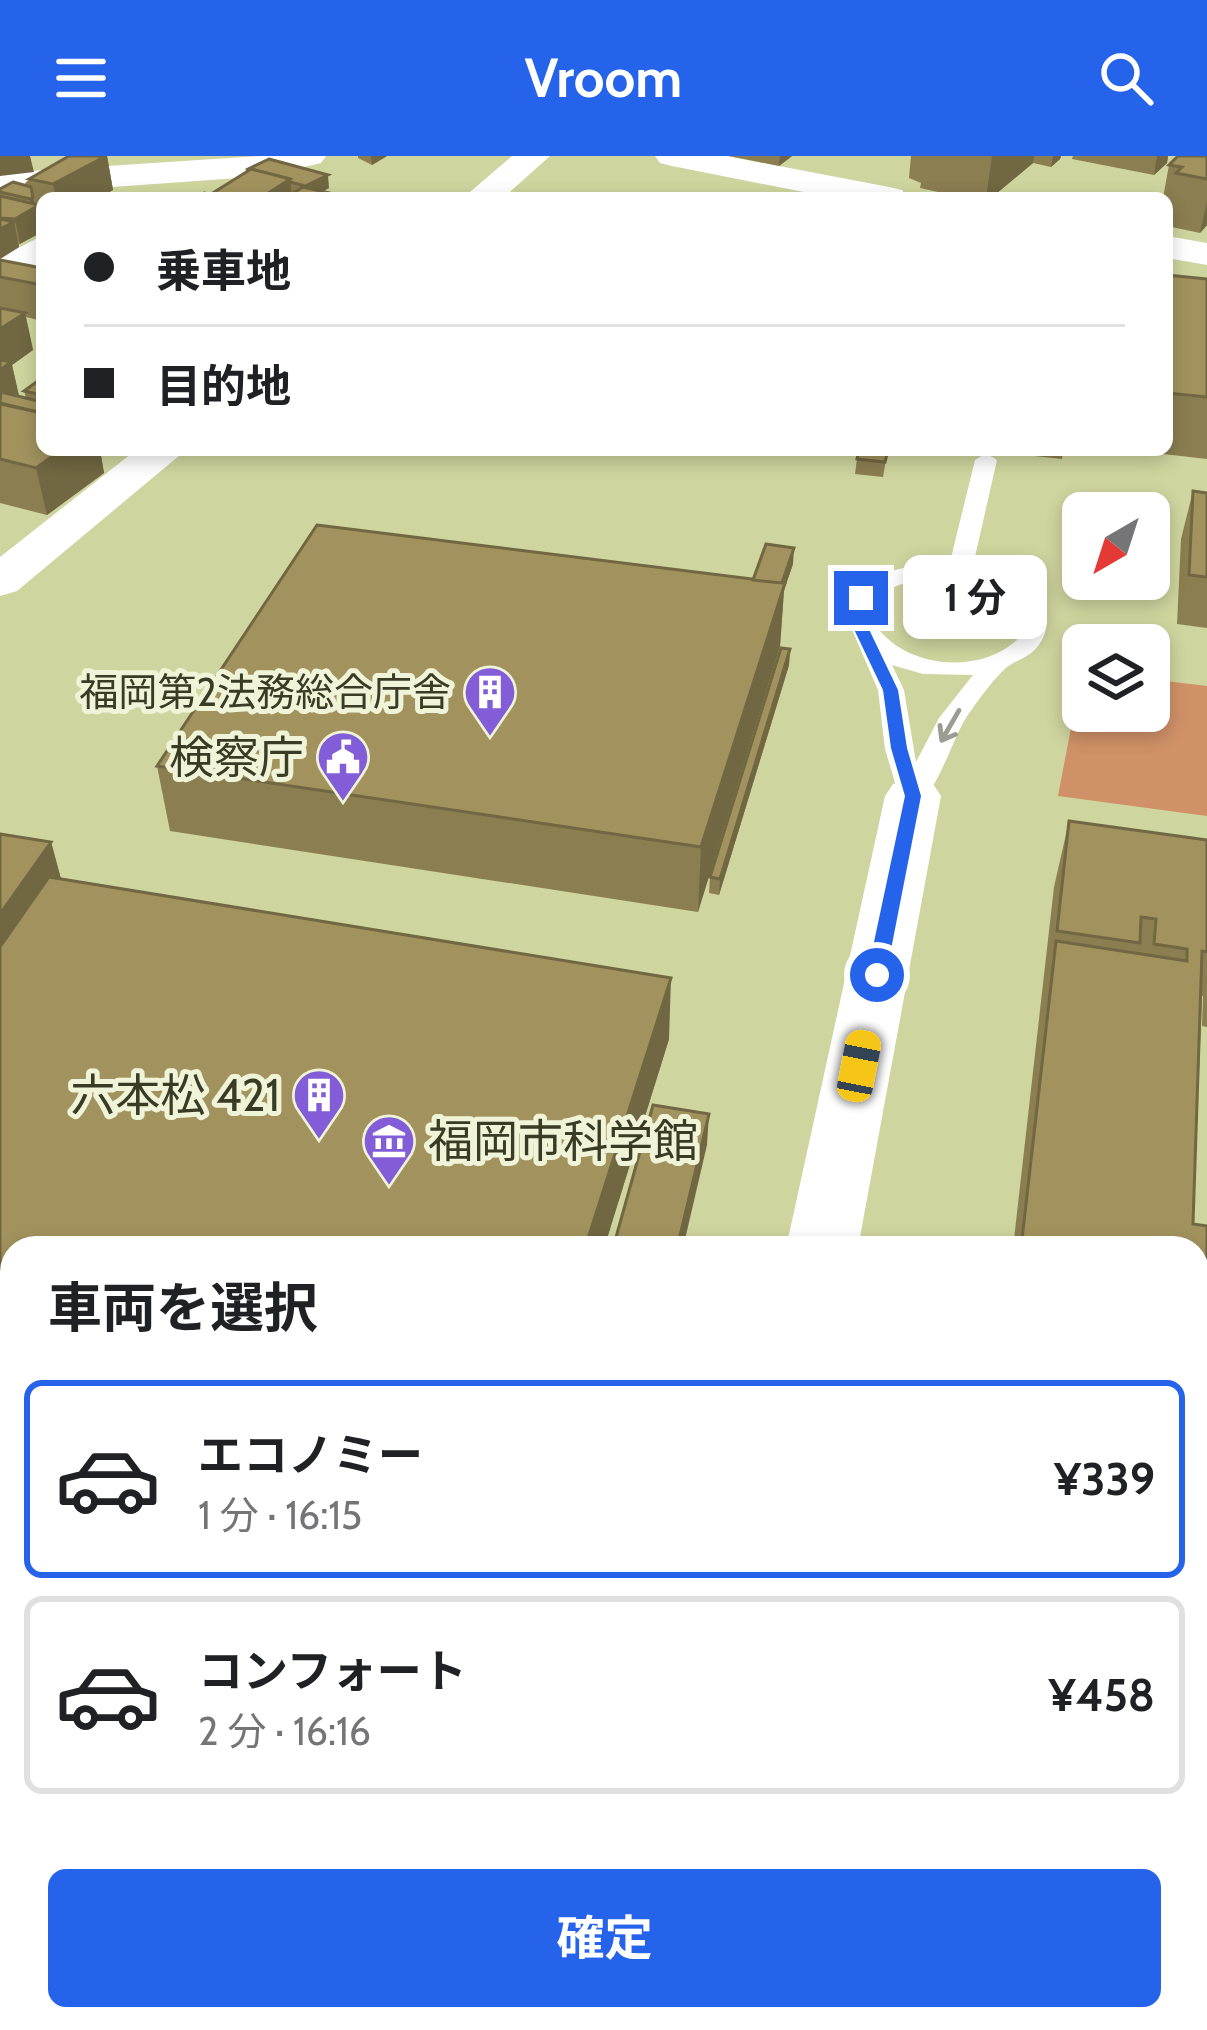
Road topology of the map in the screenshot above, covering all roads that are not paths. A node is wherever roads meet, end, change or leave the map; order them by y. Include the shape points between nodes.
1 (309, 156) edge
2 (533, 156) edge
3 (673, 156) edge
4 (155, 175) junction
5 (0, 184) edge
6 (129, 192) edge
7 (488, 192) edge
8 (858, 192) edge
9 (1173, 248) edge
10 (36, 251) edge
11 (1207, 254) edge
12 (0, 274) edge
13 (156, 456) edge
14 (986, 460) dead end
15 (959, 574) junction
16 (0, 581) edge
17 (866, 636) junction
18 (998, 662) junction
19 (913, 796) junction
20 (824, 1236) edge

1 - 4 main road
2 - 7 main road
3 - 8 main road
4 - 5 main road
4 - 6 main road
9 - 11 main road
10 - 12 main road
13 - 16 main road
14 - 15 lane
15 - 17 lane via 910,574 872,588 856,610
15 - 18 lane via 1004,588 1031,613 1030,641
17 - 18 lane via 922,664
17 - 19 lane via 891,690
18 -> 19 lane via 952,718
19 - 20 main road

